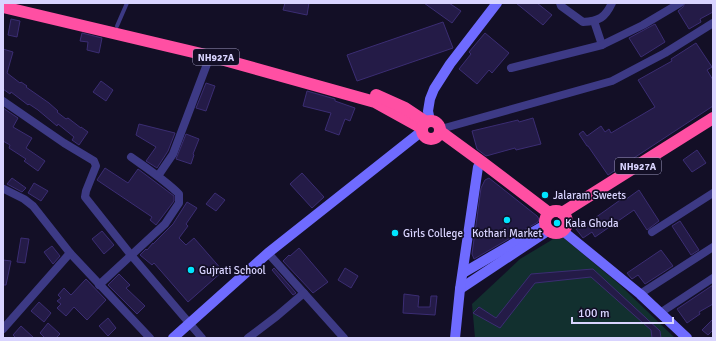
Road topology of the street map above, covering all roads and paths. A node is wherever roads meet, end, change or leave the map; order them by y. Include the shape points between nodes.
1 (15, 3) edge
2 (127, 3) edge
3 (497, 3) edge
4 (560, 3) edge
5 (612, 3) edge
6 (680, 3) edge
7 (3, 7) edge
8 (594, 21) junction
9 (713, 23) edge
10 (117, 26) junction
11 (602, 45) junction
12 (210, 56) junction
13 (511, 68) dead end
14 (3, 101) edge
15 (713, 118) edge
16 (713, 124) edge
17 (425, 125) junction
18 (439, 133) junction
19 (131, 157) dead end
20 (478, 167) junction
21 (158, 176) junction
22 (3, 190) edge
23 (713, 193) edge
24 (564, 215) junction
25 (547, 222) junction
26 (563, 230) junction
27 (652, 232) dead end
28 (713, 247) edge
29 (70, 253) junction
30 (268, 254) junction
31 (131, 255) junction
32 (463, 273) junction
33 (713, 278) edge
34 (99, 285) junction
35 (460, 289) junction
36 (304, 293) junction
37 (640, 294) junction
38 (660, 313) junction
39 (191, 323) junction
40 (3, 329) edge
41 (150, 338) edge
42 (173, 338) edge
43 (202, 338) edge
44 (248, 338) edge
45 (344, 338) edge
46 (455, 338) edge
47 (687, 338) edge

1 - 10 highway, NH927A
2 - 10 lane
3 - 17 main road via 434,89
4 - 8 street via 583,22
5 - 8 street via 607,12
6 - 11 street
7 - 12 highway, NH927A
8 - 11 street
9 - 18 street via 665,53 612,81
10 - 17 highway, NH927A via 212,48 312,79 379,96 405,108
11 - 13 street
12 - 17 highway, NH927A via 375,102
12 - 21 street via 173,154
14 - 31 street via 94,161 96,166 86,197
15 - 24 highway, NH927A
16 - 24 highway, NH927A
17 - 18 highway, NH927A via 437,122
17 - 18 highway, NH927A via 423,135 429,139
17 - 30 main road
18 - 20 highway, NH927A
18 - 25 highway, NH927A via 482,162
19 - 21 street
20 - 25 highway, NH927A
20 - 32 main road
21 - 31 street via 179,194 179,203 164,224
22 - 29 street via 33,206
23 - 27 street
24 - 25 highway via 557,211
24 - 26 highway via 567,223
25 - 26 highway via 554,232
25 - 32 main road
25 - 35 main road
26 - 37 main road
28 - 37 street
29 - 34 street
29 - 40 street
30 - 36 street
30 - 39 main road
31 - 34 street
31 - 39 street
32 - 35 main road
33 - 38 street
34 - 41 street
35 - 46 main road
36 - 44 street
36 - 45 street
37 - 38 main road
38 - 47 main road
39 - 42 main road
39 - 43 street

